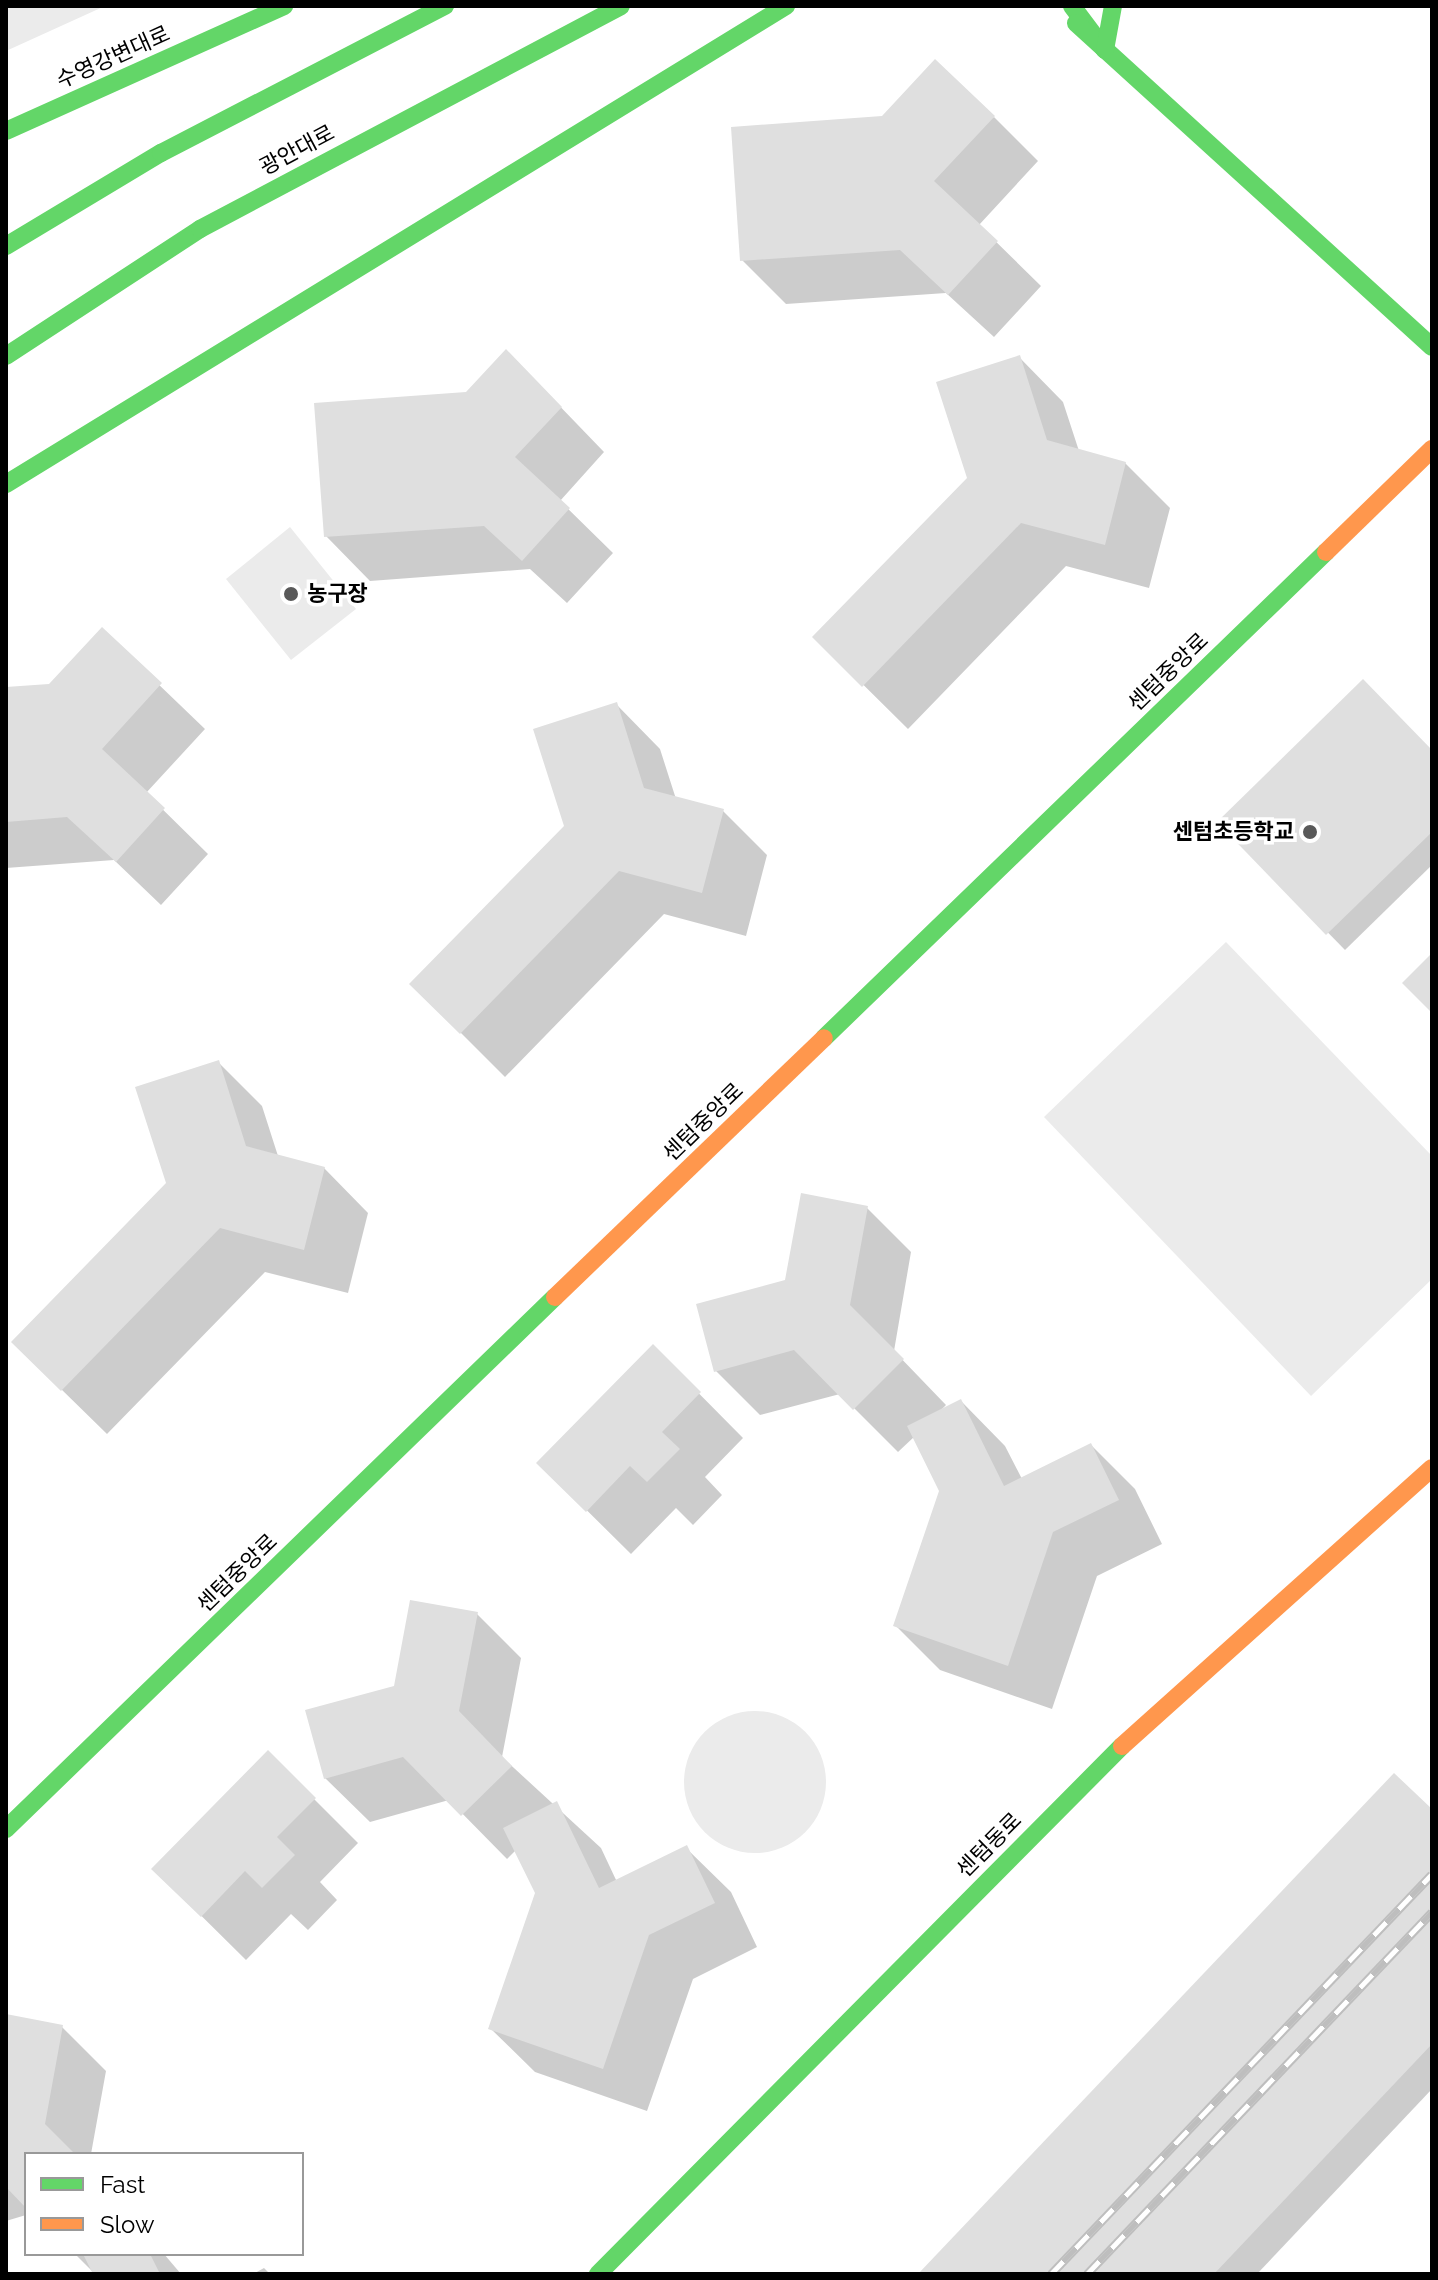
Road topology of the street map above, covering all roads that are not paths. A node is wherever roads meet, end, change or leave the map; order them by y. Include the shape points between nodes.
1 (284, 6) edge
2 (445, 6) edge
3 (621, 6) edge
4 (786, 6) edge
5 (1057, 6) edge
6 (1072, 6) edge
7 (1113, 6) edge
8 (1105, 50) junction
9 (6, 131) edge
10 (6, 246) edge
11 (1432, 347) edge
12 (6, 356) edge
13 (1432, 449) edge
14 (6, 484) edge
15 (1432, 1468) edge
16 (6, 1829) edge
17 (598, 2274) edge

1 - 9 main road, 수영강변대로
2 - 10 main road via 161,153
3 - 12 main road, 광안대로 via 200,229
4 - 14 main road
5 - 8 main road
6 - 8 main road
7 - 8 main road
8 - 11 main road
13 - 16 main road, 센텀중앙로
15 - 17 main road, 센텀동로 via 1117,1751

